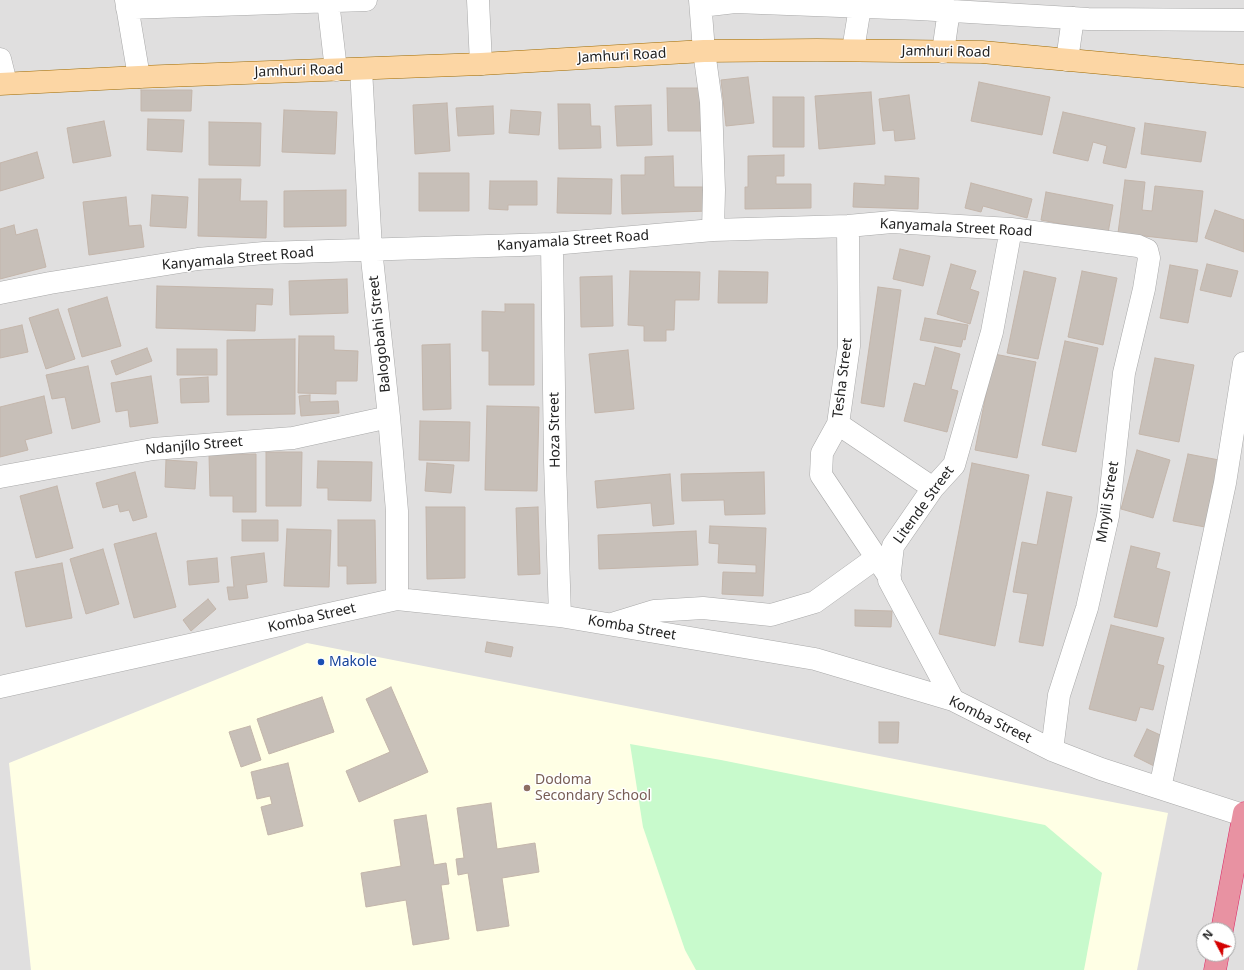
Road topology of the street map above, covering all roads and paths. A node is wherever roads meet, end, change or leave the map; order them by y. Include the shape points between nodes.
1 (366, 0) edge
2 (478, 0) edge
3 (328, 1) junction
4 (700, 3) edge
5 (126, 4) edge
6 (860, 7) junction
7 (949, 10) junction
8 (1073, 18) junction
9 (1244, 20) edge
10 (853, 50) junction
11 (704, 51) junction
12 (943, 52) junction
13 (0, 59) edge
14 (1067, 60) junction
15 (481, 64) junction
16 (361, 69) junction
17 (336, 70) junction
18 (1244, 76) edge
19 (139, 77) junction
20 (3, 83) edge
21 (848, 226) junction
22 (1011, 229) junction
23 (713, 230) junction
24 (552, 244) junction
25 (371, 249) junction
26 (1147, 250) joint
27 (0, 293) edge
28 (1244, 363) edge
29 (389, 417) junction
30 (838, 424) junction
31 (0, 477) edge
32 (933, 488) junction
33 (876, 558) junction
34 (890, 578) junction
35 (397, 599) junction
36 (560, 616) junction
37 (612, 624) junction
38 (0, 687) edge
39 (953, 700) junction
40 (1052, 750) junction
41 (1160, 788) junction
42 (1244, 814) edge
43 (1224, 922) edge

1 - 3 street
2 - 15 street
3 - 5 street
3 - 17 street
4 - 6 street
4 - 11 street
5 - 19 street
6 - 7 street
6 - 10 street
7 - 8 street
7 - 12 street
8 - 9 street
8 - 14 street
10 - 11 main road, Jamhuri Road
10 - 12 main road, Jamhuri Road
11 - 15 main road, Jamhuri Road
11 - 23 street via 711,102
12 - 14 main road, Jamhuri Road via 982,52
13 - 20 street
14 - 18 main road, Jamhuri Road
15 - 16 main road, Jamhuri Road
16 - 17 main road, Jamhuri Road
16 - 25 street, Balogobahi Street
17 - 19 main road, Jamhuri Road
19 - 20 main road, Jamhuri Road
21 - 22 street, Kanyamala Street Road via 892,222
21 - 23 street, Kanyamala Street Road
21 - 30 street, Tesha Street via 849,346
22 - 26 street, Kanyamala Street Road via 1138,246
22 - 32 street, Litende Street via 992,332 954,465
23 - 24 street, Kanyamala Street Road
24 - 25 street, Kanyamala Street Road
24 - 36 street, Hoza Street
25 - 27 street, Kanyamala Street Road via 264,253 198,260
25 - 29 street, Balogobahi Street
26 - 40 street, Mnyili Street via 1149,258 1144,289 1124,373 1108,516 1087,608 1059,695
28 - 41 street via 1225,482
29 - 31 street, Ndanjílo Street via 293,438 153,449
29 - 35 street, Balogobahi Street via 396,511
30 - 32 street
30 - 33 street, Tesha Street via 822,453 821,476
32 - 34 street, Litende Street via 893,546
33 - 34 street, Tesha Street
33 - 37 street via 815,602 771,615 703,608 654,611
34 - 39 street, Litende Street
35 - 36 street, Komba Street
35 - 38 street, Komba Street
36 - 37 street, Komba Street
37 - 39 street, Komba Street via 815,659
39 - 40 street, Komba Street
40 - 41 street, Komba Street
41 - 42 street, Komba Street
42 - 43 highway

